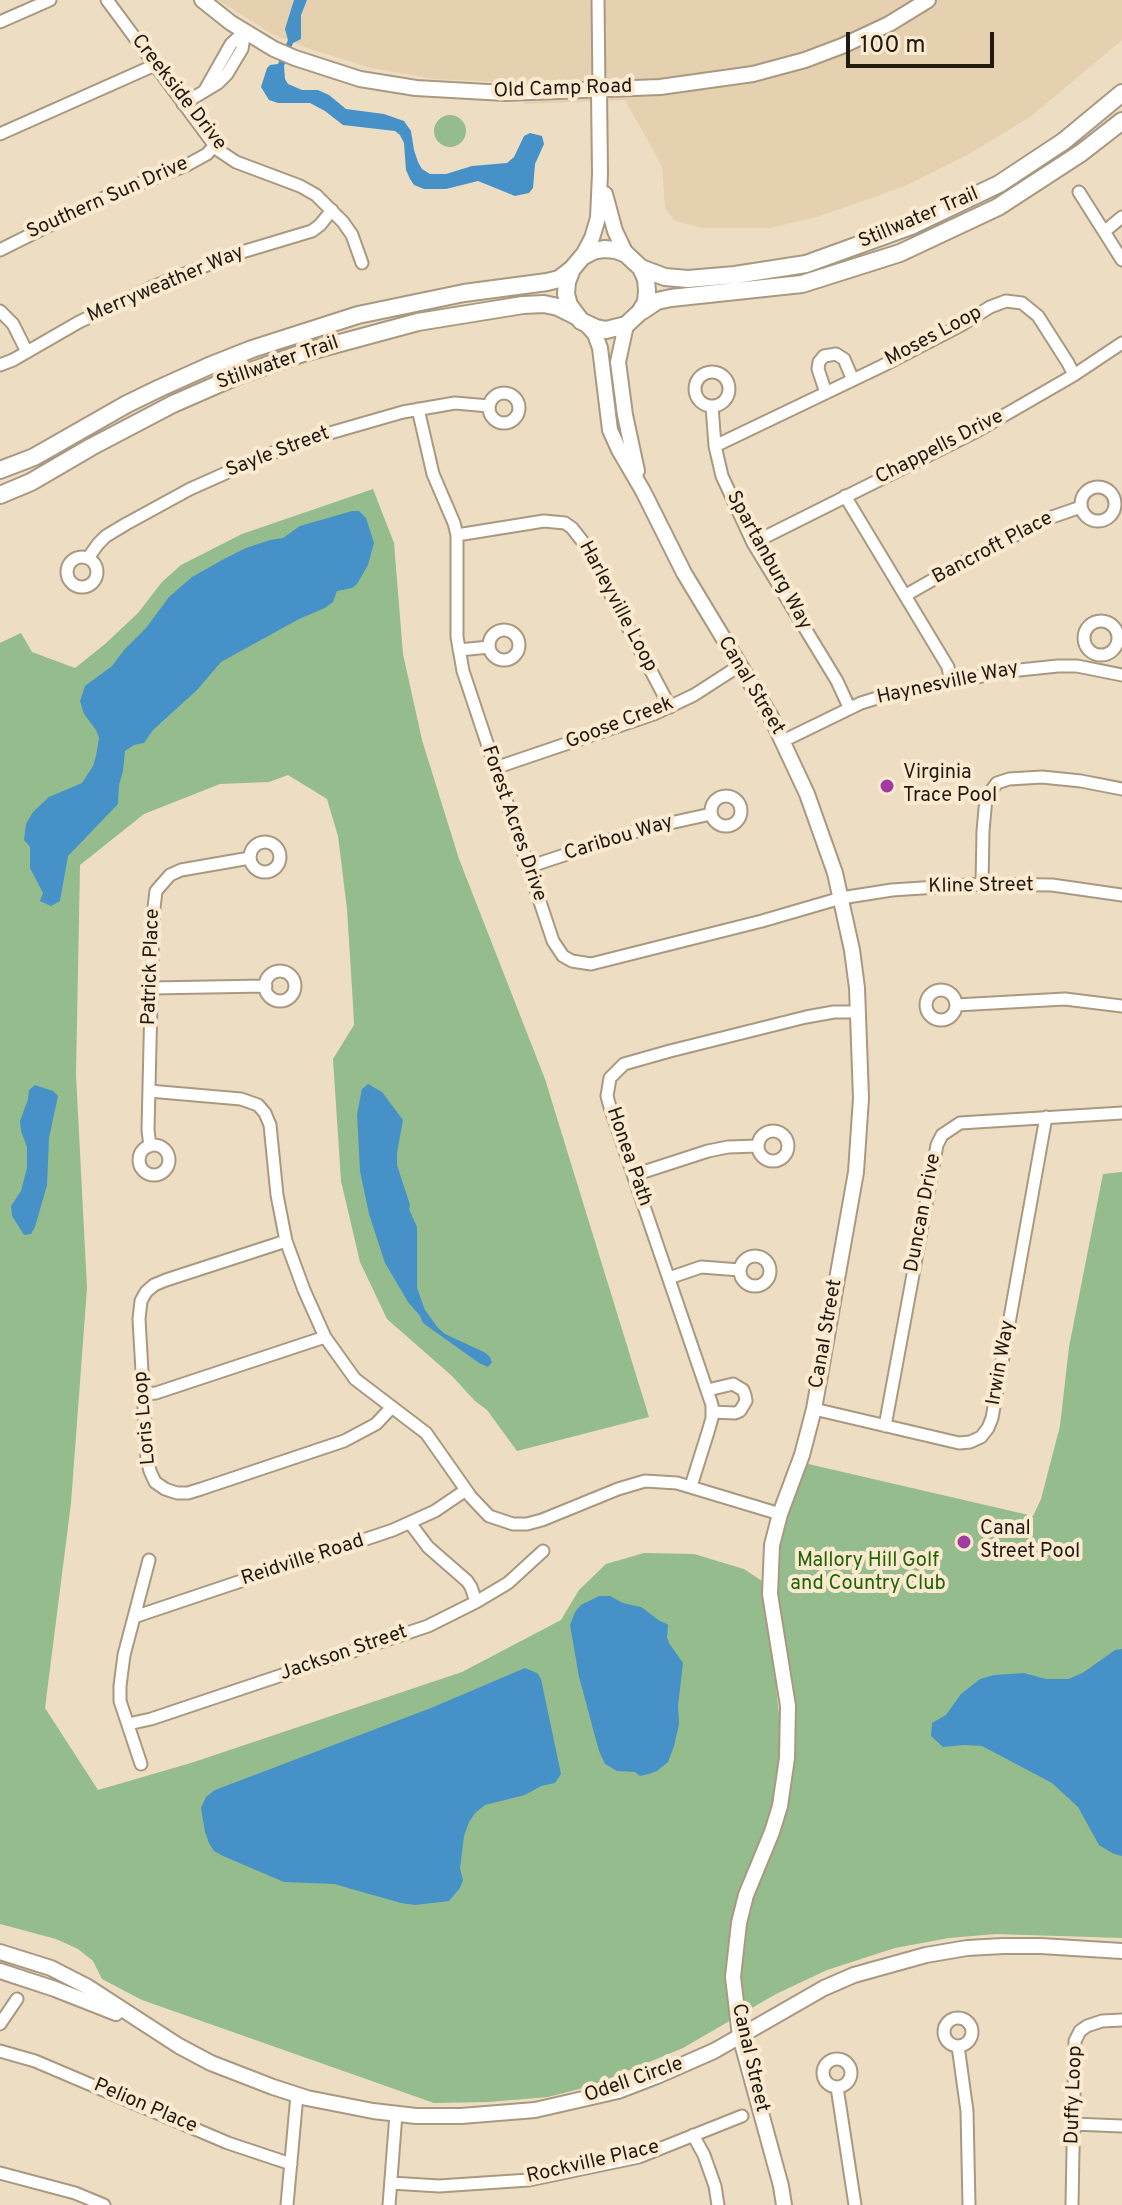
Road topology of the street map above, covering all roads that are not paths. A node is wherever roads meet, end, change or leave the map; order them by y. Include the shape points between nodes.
1 (50, 0) edge
2 (107, 0) edge
3 (202, 0) edge
4 (598, 0) edge
5 (928, 0) edge
6 (0, 22) edge
7 (245, 31) junction
8 (155, 65) junction
9 (599, 89) junction
10 (1122, 93) edge
11 (183, 104) junction
12 (1122, 121) edge
13 (0, 134) edge
14 (214, 146) junction
15 (600, 174) junction
16 (1079, 192) dead end
17 (332, 210) junction
18 (1122, 217) edge
19 (1105, 231) junction
20 (0, 250) edge
21 (626, 254) junction
22 (1122, 260) edge
23 (362, 263) dead end
24 (577, 263) junction
25 (641, 268) junction
26 (0, 311) edge
27 (640, 312) junction
28 (581, 320) junction
29 (626, 325) junction
30 (1122, 343) edge
31 (27, 352) junction
32 (0, 365) edge
33 (1074, 375) junction
34 (853, 380) junction
35 (826, 393) junction
36 (489, 406) dead end
37 (712, 406) dead end
38 (418, 409) junction
39 (625, 415) junction
40 (608, 418) junction
41 (715, 446) junction
42 (0, 470) edge
43 (643, 491) junction
44 (0, 495) edge
45 (845, 496) junction
46 (1081, 507) dead end
47 (457, 535) junction
48 (753, 543) junction
49 (88, 558) dead end
50 (906, 595) junction
51 (489, 647) dead end
52 (459, 650) junction
53 (1098, 654) dead end
54 (739, 666) junction
55 (1095, 670) junction
56 (1122, 675) edge
57 (951, 683) junction
58 (670, 707) junction
59 (849, 707) junction
60 (783, 741) junction
61 (495, 768) junction
62 (1122, 789) edge
63 (711, 814) dead end
64 (250, 858) dead end
65 (528, 867) junction
66 (982, 884) junction
67 (1122, 895) edge
68 (841, 898) junction
69 (266, 986) dead end
70 (151, 988) junction
71 (956, 1005) dead end
72 (1122, 1006) edge
73 (858, 1012) junction
74 (149, 1091) junction
75 (1122, 1113) edge
76 (1046, 1117) junction
77 (150, 1146) dead end
78 (758, 1146) dead end
79 (634, 1175) junction
80 (286, 1241) junction
81 (740, 1270) dead end
82 (669, 1278) junction
83 (325, 1337) junction
84 (708, 1390) junction
85 (143, 1394) junction
86 (392, 1407) junction
87 (814, 1409) junction
88 (712, 1412) junction
89 (885, 1426) junction
90 (691, 1486) junction
91 (466, 1490) junction
92 (780, 1514) junction
93 (410, 1523) junction
94 (543, 1551) dead end
95 (149, 1560) dead end
96 (476, 1602) junction
97 (134, 1617) junction
98 (128, 1724) junction
99 (141, 1764) dead end
100 (1122, 1951) edge
101 (0, 1952) edge
102 (0, 1971) edge
103 (17, 1999) dead end
104 (1122, 2020) edge
105 (141, 2022) junction
106 (0, 2024) edge
107 (740, 2036) junction
108 (958, 2046) dead end
109 (0, 2051) edge
110 (837, 2087) dead end
111 (297, 2095) junction
112 (396, 2114) junction
113 (742, 2116) dead end
114 (1073, 2124) junction
115 (1122, 2126) edge
116 (693, 2135) junction
117 (291, 2164) junction
118 (0, 2173) edge
119 (391, 2183) junction
120 (104, 2205) edge
121 (287, 2205) edge
122 (389, 2205) edge
123 (718, 2205) edge
124 (784, 2205) edge
125 (855, 2205) edge
126 (969, 2205) edge
127 (1072, 2205) edge

1 - 6 street
2 - 8 street, Creekside Drive
3 - 7 street, Old Camp Road
4 - 9 street
5 - 9 street, Old Camp Road via 889,24 805,60 753,74
7 - 9 street, Old Camp Road via 295,58 360,79 505,93
7 - 11 street via 242,49 227,74
8 - 11 street, Creekside Drive
8 - 13 street
9 - 15 street
10 - 25 main road, Stillwater Trail via 1064,141 999,184 911,226 806,264 688,279
11 - 14 street, Creekside Drive
12 - 27 main road, Stillwater Trail via 998,207 900,253 802,284 671,298
14 - 17 street, Creekside Drive via 236,162 300,186
14 - 20 street, Southern Sun Drive via 187,165 106,197
15 - 21 street
15 - 24 street via 598,218
16 - 19 street
17 - 23 street, Creekside Drive via 352,235
17 - 31 street, Merryweather Way via 312,231 155,286
18 - 19 street
19 - 22 street
21 - 24 main road via 593,251
21 - 25 main road
24 - 28 main road via 566,294
24 - 42 main road, Stillwater Trail via 559,279 358,315 252,349 149,394
25 - 27 main road via 647,291
26 - 31 street
27 - 29 main road
28 - 29 main road via 606,330
28 - 40 street, Canal Street via 600,348
28 - 44 main road, Stillwater Trail via 558,307 523,305 418,322 311,350 173,404
29 - 39 street, Canal Street via 618,362
30 - 33 street, Chappells Drive
31 - 32 street, Merryweather Way
33 - 34 street, Moses Loop via 1038,316 1022,303 1006,301
33 - 45 street, Chappells Drive via 977,431
34 - 35 street, Moses Loop
34 - 35 street via 844,359 824,356 818,369
35 - 41 street, Moses Loop
36 - 38 street, Sayle Street via 455,403
37 - 41 street, Spartanburg Way
38 - 47 street, Forest Acres Drive via 433,474
38 - 49 street, Sayle Street via 316,437 225,473 106,536
39 - 40 street
39 - 43 street, Canal Street
40 - 43 street, Canal Street
41 - 48 street, Spartanburg Way via 722,476
43 - 54 street, Canal Street
45 - 48 street, Chappells Drive
45 - 50 street
46 - 50 street, Bancroft Place via 1049,518
47 - 52 street, Forest Acres Drive
47 - 58 street, Harleyville Loop via 544,521 572,528
48 - 59 street, Spartanburg Way
50 - 57 street via 948,667
51 - 52 street
52 - 61 street, Forest Acres Drive
53 - 55 street
54 - 58 street, Goose Creek
54 - 60 street, Canal Street
55 - 56 street, Haynesville Way
55 - 57 street, Haynesville Way via 1029,667
57 - 59 street, Haynesville Way
58 - 61 street, Goose Creek
59 - 60 street, Haynesville Way
60 - 68 street, Canal Street via 824,837
61 - 65 street, Forest Acres Drive
62 - 66 street via 1042,777 997,783 986,798
63 - 65 street, Caribou Way via 643,829
64 - 70 street, Patrick Place via 181,870 162,882 154,901
65 - 68 street, Forest Acres Drive via 558,950 582,964
66 - 67 street, Kline Street via 1052,885
66 - 68 street, Kline Street
68 - 73 street, Canal Street
69 - 70 street
70 - 74 street, Patrick Place
71 - 72 street via 1065,999
73 - 79 street, Honea Path via 806,1017 624,1064 610,1078 607,1096
73 - 87 street, Canal Street via 861,1098 856,1172
74 - 77 street, Patrick Place
74 - 80 street via 258,1105 270,1125
75 - 76 street, Duncan Drive
76 - 89 street, Duncan Drive via 960,1123 942,1135
76 - 89 street, Irwin Way via 988,1428 981,1437 959,1443
78 - 79 street via 708,1151
79 - 82 street, Honea Path
80 - 83 street
80 - 85 street, Loris Loop via 166,1280 146,1292 139,1319
81 - 82 street via 701,1267
82 - 84 street, Honea Path
83 - 85 street
83 - 86 street via 355,1379
84 - 88 street, Honea Path
84 - 88 street via 733,1384 745,1395 744,1406 735,1413
85 - 86 street, Loris Loop via 150,1471 155,1482 177,1493 344,1441 376,1424
86 - 91 street via 426,1433
87 - 89 street, Irwin Way
87 - 92 street, Canal Street
88 - 90 street, Honea Path
90 - 91 street via 645,1481 527,1524 489,1516
90 - 92 street
91 - 93 street, Reidville Road
92 - 107 street, Canal Street via 772,1545 770,1594 788,1706 787,1758 780,1806 739,1923 733,1977
93 - 96 street via 467,1581
93 - 97 street, Reidville Road
94 - 96 street, Jackson Street via 508,1583
95 - 97 street
96 - 98 street, Jackson Street via 403,1635
97 - 98 street via 120,1686
98 - 99 street
100 - 107 street, Odell Circle via 1003,1946 926,1955 834,1984
101 - 105 street, Odell Circle via 51,1968
102 - 105 street, Odell Circle
103 - 106 street
104 - 114 street, Duffy Loop via 1087,2026 1075,2041
105 - 111 street, Odell Circle via 211,2063
107 - 112 street, Odell Circle via 618,2091 563,2104 501,2114
107 - 124 street, Canal Street
108 - 126 street via 967,2111
109 - 117 street, Pelion Place
110 - 125 street
111 - 112 street, Odell Circle
111 - 117 street
112 - 119 street
113 - 116 street, Rockville Place
114 - 115 street
114 - 127 street, Duffy Loop
116 - 119 street, Rockville Place via 639,2157 529,2180 439,2186
116 - 123 street
117 - 121 street
118 - 120 street
119 - 122 street

